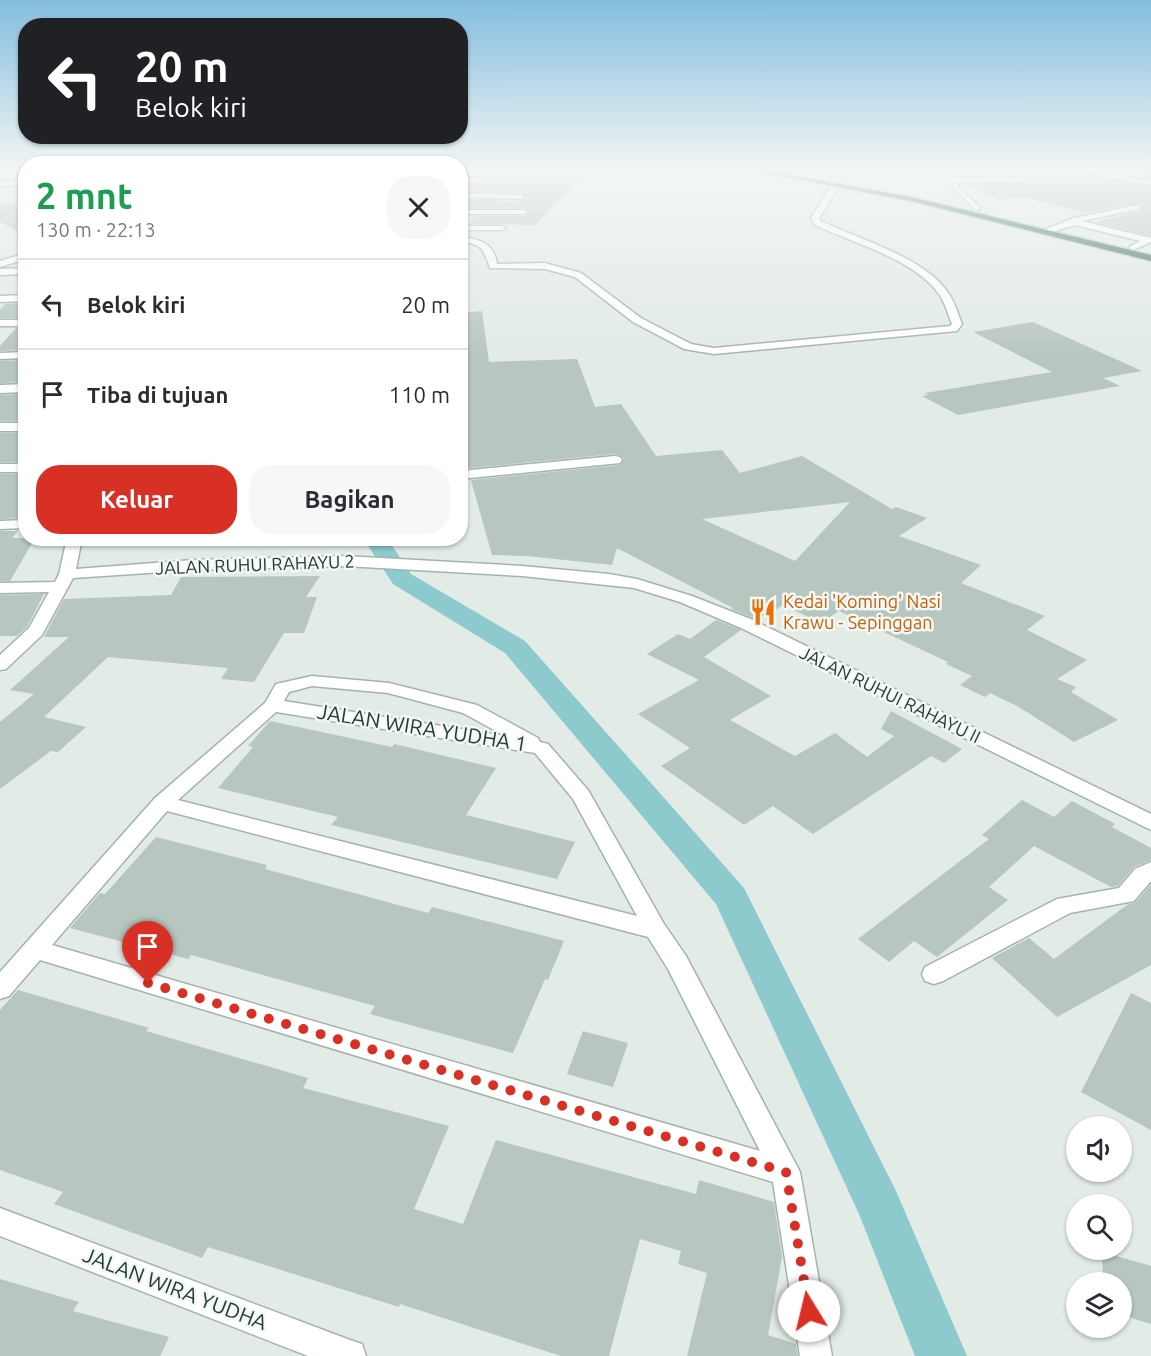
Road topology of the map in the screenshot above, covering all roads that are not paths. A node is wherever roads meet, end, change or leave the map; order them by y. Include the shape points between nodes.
1 (842, 233) edge
2 (1054, 233) edge
3 (1077, 233) edge
4 (1121, 233) edge
5 (468, 240) edge
6 (1133, 247) junction
7 (1151, 251) edge
8 (18, 258) edge
9 (1151, 258) edge
10 (0, 264) edge
11 (18, 271) edge
12 (0, 272) edge
13 (18, 298) edge
14 (0, 299) edge
15 (0, 323) edge
16 (18, 323) edge
17 (18, 355) edge
18 (0, 356) edge
19 (18, 388) edge
20 (0, 389) edge
21 (0, 427) edge
22 (18, 427) edge
23 (615, 460) dead end
24 (0, 468) edge
25 (18, 468) edge
26 (468, 474) edge
27 (18, 524) edge
28 (0, 525) edge
29 (73, 546) edge
30 (444, 566) joint
31 (62, 580) junction
32 (0, 588) edge
33 (0, 665) edge
34 (272, 706) junction
35 (541, 748) junction
36 (162, 803) junction
37 (1151, 823) edge
38 (1151, 870) edge
39 (656, 930) junction
40 (35, 949) junction
41 (934, 974) dead end
42 (0, 989) edge
43 (786, 1172) junction
44 (0, 1222) edge
45 (343, 1355) edge
46 (816, 1356) edge

1 - 5 street via 922,273 943,292 957,324 953,329 714,351 694,349 626,315 578,275 545,266 497,267 480,241
2 - 9 highway
3 - 6 highway
4 - 6 street via 1148,240
6 - 7 highway
8 - 10 street
11 - 12 street
13 - 14 street
15 - 16 street
17 - 18 street
19 - 20 street
21 - 22 street
23 - 26 street
24 - 25 street
27 - 28 street
29 - 31 street
30 - 31 street, JALAN RUHUI RAHAYU 2 via 345,561 193,565
30 - 37 street, JALAN RUHUI RAHAYU II via 609,579 662,590 747,624
31 - 32 street, JALAN RUHUI RAHAYU 2
31 - 33 street via 36,631
34 - 35 street, JALAN WIRA YUDHA 1
34 - 35 street via 282,688 312,681 388,688 470,709
34 - 36 street
35 - 39 street, JALAN WIRA YUDHA 1 via 581,795
36 - 39 street
36 - 40 street
38 - 41 street via 1126,895 1065,904
39 - 43 street, JALAN WIRA YUDHA 1
40 - 42 street
40 - 43 street
43 - 46 street, JALAN WIRA YUDHA 1
44 - 45 street, JALAN WIRA YUDHA

